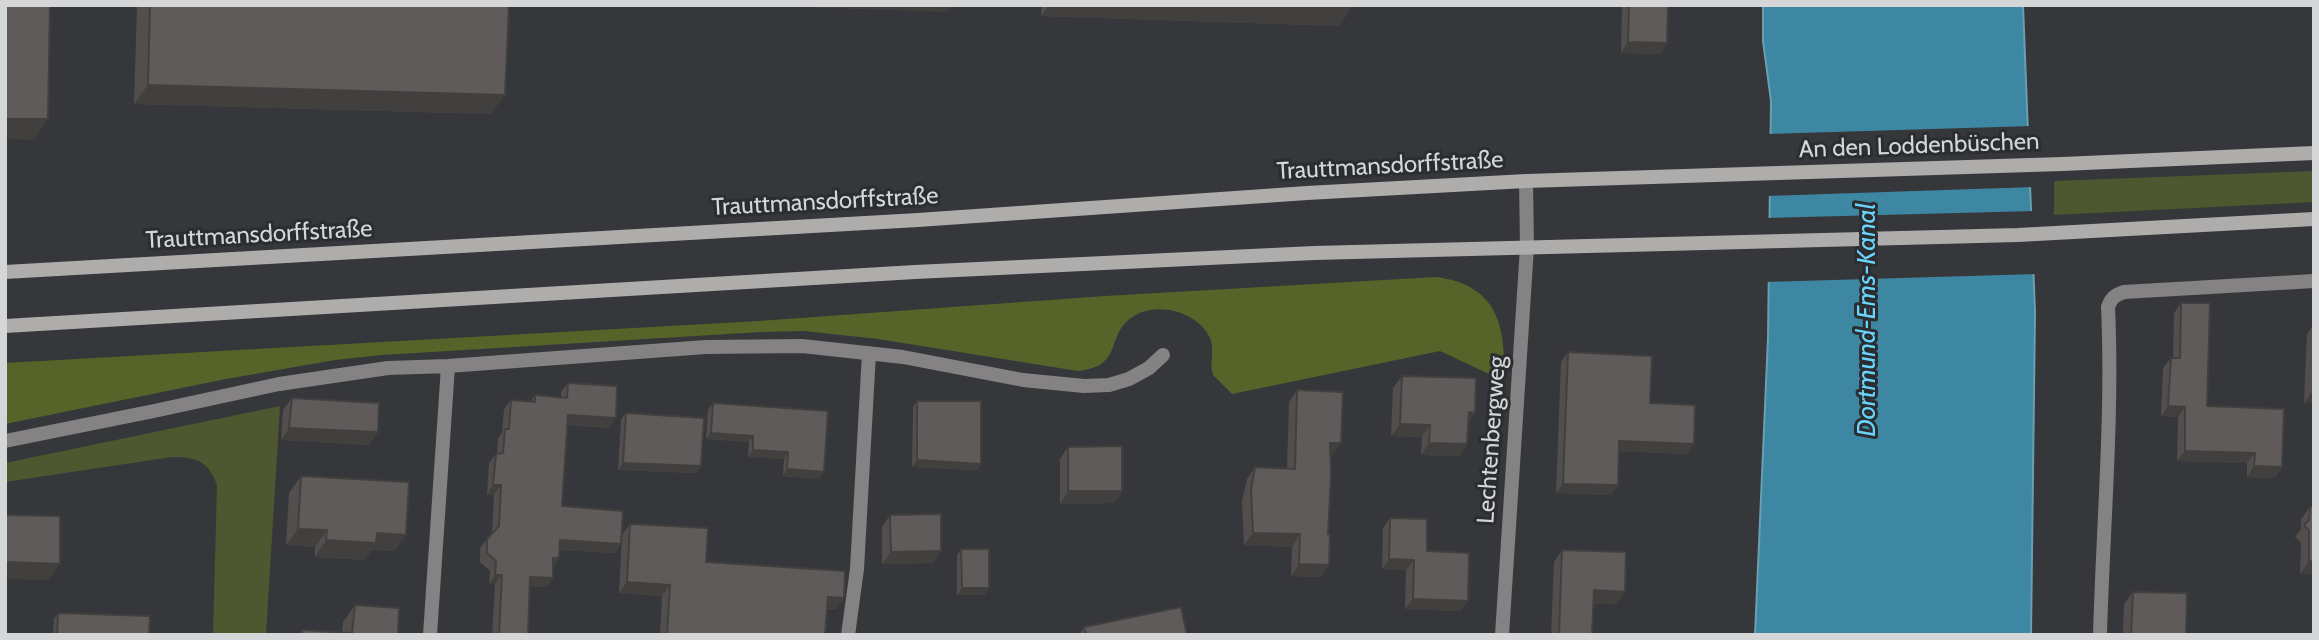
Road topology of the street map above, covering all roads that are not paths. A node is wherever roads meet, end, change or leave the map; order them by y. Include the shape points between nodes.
1 (2314, 153) edge
2 (1526, 181) junction
3 (2314, 219) edge
4 (1527, 247) junction
5 (5, 272) edge
6 (2314, 281) edge
7 (5, 326) edge
8 (869, 353) junction
9 (1163, 355) dead end
10 (448, 366) junction
11 (5, 441) edge
12 (430, 635) edge
13 (848, 635) edge
14 (1502, 635) edge
15 (2100, 635) edge

1 - 2 main road, An den Loddenbüschen
2 - 4 street, Trauttmansdorffstraße
2 - 5 main road, Trauttmansdorffstraße
3 - 4 main road via 2067,233
4 - 7 main road via 915,272
4 - 14 street, Lechtenbergweg
6 - 15 street via 2124,292 2110,300 2110,420
8 - 9 street via 1084,386 1129,379
8 - 10 street via 768,345
8 - 13 street via 857,569
10 - 11 street via 388,368 292,381
10 - 12 street

